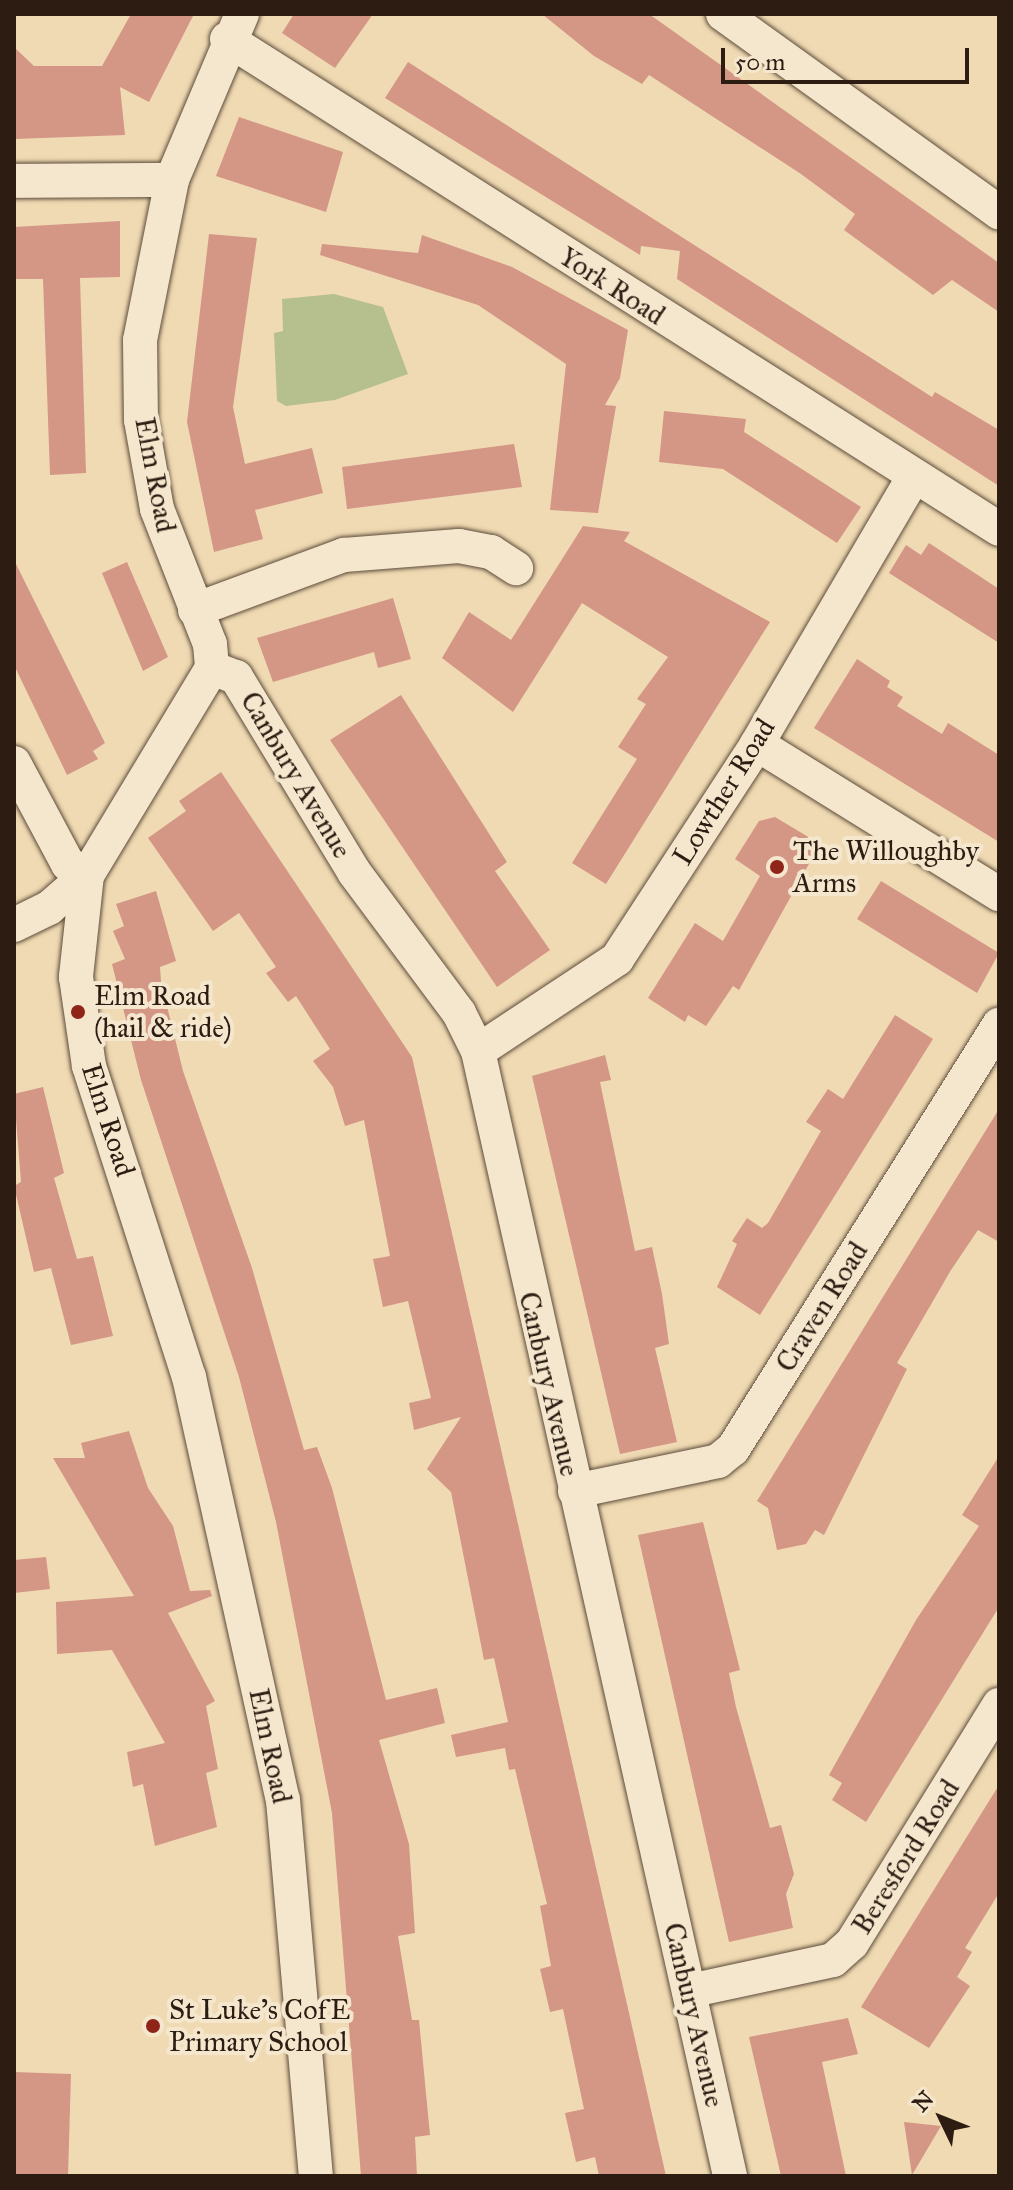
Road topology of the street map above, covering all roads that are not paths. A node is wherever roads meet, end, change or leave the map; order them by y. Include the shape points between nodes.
1 (723, 14) edge
2 (234, 26) edge
3 (172, 180) junction
4 (14, 181) edge
5 (999, 212) edge
6 (912, 480) junction
7 (999, 529) edge
8 (516, 568) dead end
9 (195, 610) junction
10 (212, 668) junction
11 (757, 744) junction
12 (14, 763) edge
13 (87, 875) junction
14 (999, 894) edge
15 (14, 925) edge
16 (999, 1025) edge
17 (478, 1051) junction
18 (575, 1491) junction
19 (999, 1705) edge
20 (689, 1991) junction
21 (316, 2176) edge
22 (730, 2176) edge

1 - 5 street
2 - 3 street, Elm Road
2 - 6 street, York Road
3 - 4 street
3 - 9 street, Elm Road via 147,273 141,420 157,509
6 - 7 street, York Road
6 - 11 street, Lowther Road
8 - 9 street via 491,552 459,546 344,555
9 - 10 street, Elm Road
10 - 13 street, Elm Road
10 - 17 street, Canbury Avenue via 236,677 354,872 459,1013
11 - 14 street
11 - 17 street, Lowther Road via 617,959
12 - 13 street via 68,864
13 - 15 street via 49,908
13 - 21 street, Elm Road via 76,977 89,1066 175,1323 283,1800
16 - 18 street, Craven Road via 733,1449 718,1461
17 - 18 street, Canbury Avenue
18 - 20 street, Canbury Avenue
19 - 20 street, Beresford Road via 852,1943 833,1960
20 - 22 street, Canbury Avenue

